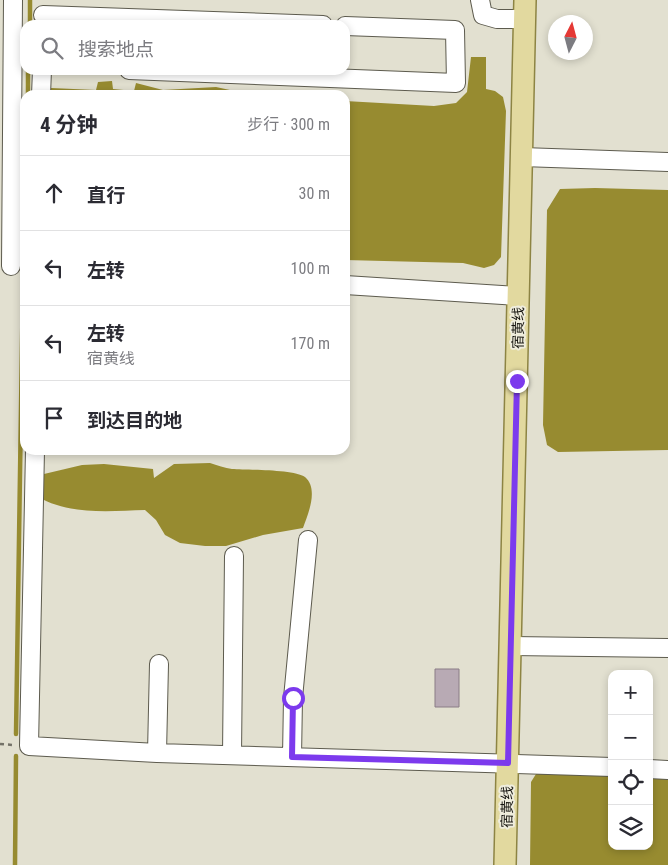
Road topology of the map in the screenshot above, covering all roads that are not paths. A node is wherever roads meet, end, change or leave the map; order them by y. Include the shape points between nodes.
1 (480, 0) edge
2 (9, 10) edge
3 (525, 10) edge
4 (43, 13) edge
5 (206, 20) edge
6 (350, 26) edge
7 (42, 75) edge
8 (255, 75) edge
9 (41, 90) edge
10 (522, 157) junction
11 (668, 162) edge
12 (12, 266) edge
13 (350, 286) edge
14 (519, 296) junction
15 (35, 455) edge
16 (308, 540) dead end
17 (234, 556) dead end
18 (511, 646) junction
19 (668, 648) edge
20 (159, 664) dead end
21 (157, 753) junction
22 (232, 755) junction
23 (292, 757) junction
24 (508, 763) junction
25 (608, 768) edge
26 (653, 769) edge
27 (668, 770) edge
28 (505, 865) edge

1 - 3 lane via 483,15 497,19
2 - 12 lane
3 - 10 main road, 宿黄线
4 - 5 lane
6 - 8 lane via 455,30 456,83
7 - 9 lane
10 - 11 lane
10 - 14 main road, 宿黄线
13 - 14 lane
14 - 18 main road, 宿黄线
15 - 21 lane via 29,746
16 - 23 lane via 293,698
17 - 22 lane
18 - 19 lane
18 - 24 main road, 宿黄线
20 - 21 lane
21 - 22 lane
22 - 23 lane
23 - 24 lane
24 - 25 lane
24 - 28 main road, 宿黄线
26 - 27 lane

